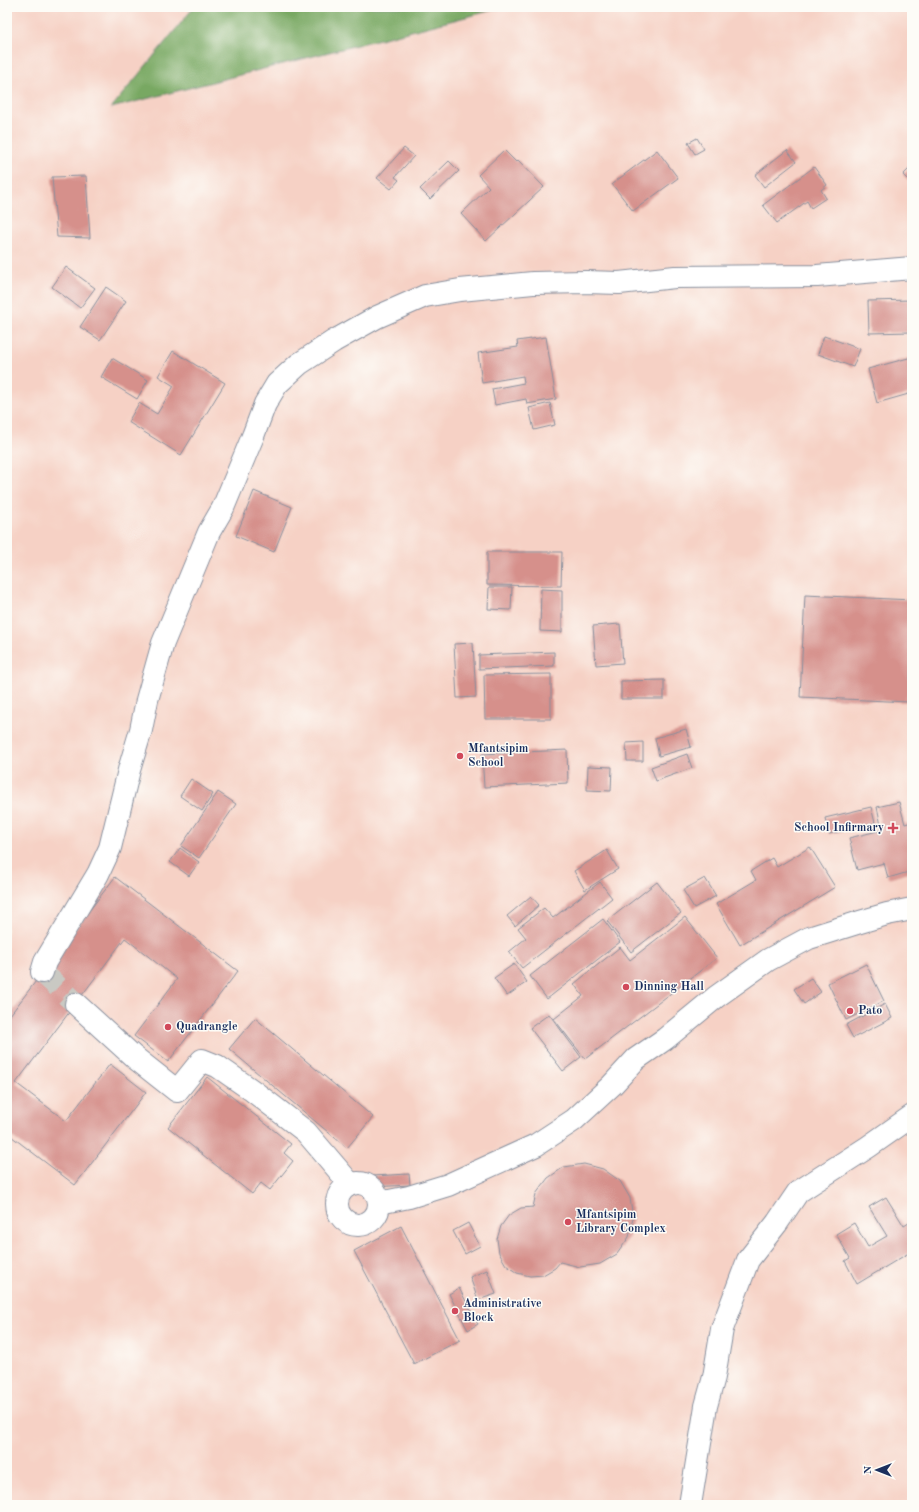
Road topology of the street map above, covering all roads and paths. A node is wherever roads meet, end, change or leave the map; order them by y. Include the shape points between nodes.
1 (912, 268) edge
2 (912, 909) edge
3 (42, 972) dead end
4 (76, 1004) tunnel mouth
5 (912, 1116) edge
6 (349, 1185) junction
7 (379, 1203) junction
8 (690, 1505) edge

1 - 3 lane via 817,276 674,277 619,283 533,283 460,290 425,296 377,317 299,364 277,384 265,404 222,508 208,532 163,643 110,848 98,874 45,962
2 - 7 lane via 887,914 810,938 768,960 636,1059 574,1120 536,1145 448,1185
4 - 6 lane via 134,1057 177,1091 202,1060 223,1070 306,1132
5 - 8 lane via 798,1192 748,1260 722,1329
6 - 7 lane via 359,1183 369,1186
6 - 7 lane via 341,1191 337,1200 337,1211 342,1220 351,1225 362,1226 371,1222 377,1213

